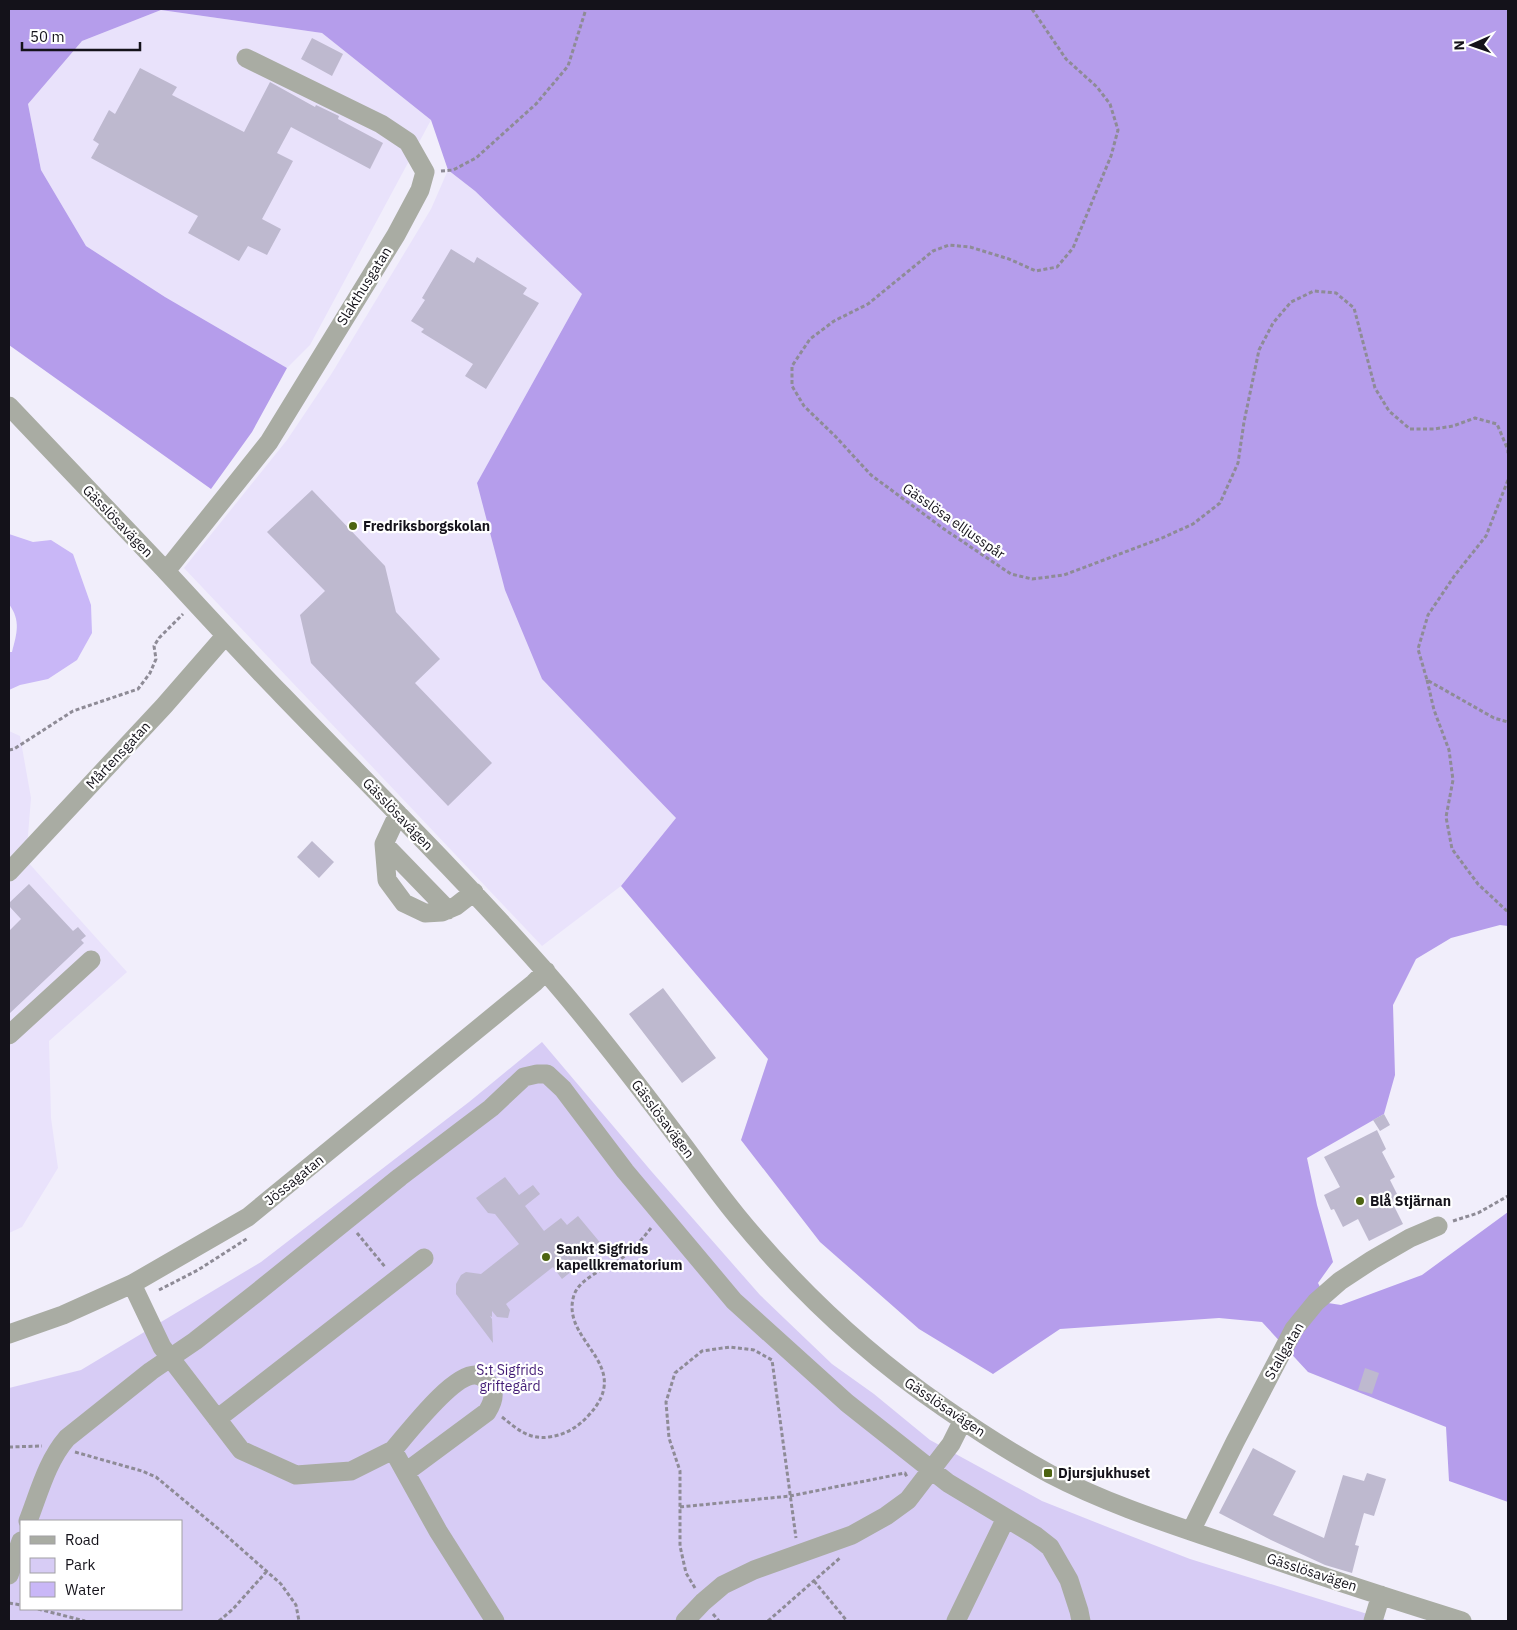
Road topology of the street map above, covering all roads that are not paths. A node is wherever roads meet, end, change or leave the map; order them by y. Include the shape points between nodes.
1 (246, 58) dead end
2 (9, 406) edge
3 (166, 571) junction
4 (225, 636) junction
5 (398, 814) junction
6 (384, 844) junction
7 (9, 872) edge
8 (474, 892) junction
9 (448, 910) junction
10 (92, 960) dead end
11 (546, 971) junction
12 (9, 1035) edge
13 (1438, 1226) road end
14 (424, 1258) dead end
15 (132, 1284) junction
16 (9, 1334) edge
17 (171, 1359) junction
18 (217, 1419) junction
19 (963, 1420) junction
20 (394, 1450) junction
21 (932, 1469) junction
22 (406, 1472) junction
23 (1006, 1518) junction
24 (28, 1520) edge
25 (1191, 1531) junction
26 (20, 1544) edge
27 (9, 1575) edge
28 (1381, 1595) junction
29 (495, 1621) edge
30 (685, 1621) edge
31 (956, 1621) edge
32 (1080, 1621) edge
33 (1373, 1621) edge
34 (1462, 1621) edge

1 - 3 street, Slakthusgatan via 381,124 408,142 425,172 420,190 396,235 269,442
2 - 3 street, Gässlösavägen
3 - 4 street, Gässlösavägen
4 - 5 street, Gässlösavägen
4 - 7 street, Mårtensgatan
5 - 6 street
5 - 8 street, Gässlösavägen
6 - 9 street
6 - 9 street via 388,880 404,903 424,913
8 - 9 street
8 - 11 street, Gässlösavägen
10 - 12 street
11 - 15 street, Jössagatan via 248,1217
11 - 19 street, Gässlösavägen via 738,1217 804,1290 902,1378
13 - 25 street, Stallgatan via 1410,1238 1340,1281 1316,1302 1294,1329
14 - 18 street
15 - 16 street, Jössagatan via 64,1315
15 - 17 street
17 - 18 street
17 - 21 street via 491,1108 524,1077 547,1074 563,1089 660,1216 734,1301 847,1403
17 - 24 street via 144,1377 59,1447
18 - 20 street via 241,1450 296,1476 351,1471
19 - 21 street via 951,1444
19 - 25 street, Gässlösavägen via 1057,1477
20 - 22 street
20 - 22 street via 425,1412 456,1383 476,1375 486,1379 493,1390 493,1403 487,1412
21 - 23 street via 948,1483
21 - 30 street via 908,1500 886,1516 852,1535 754,1570 723,1585
22 - 29 street via 438,1531
23 - 31 street
23 - 32 street via 1050,1547 1069,1580
25 - 28 street, Gässlösavägen
26 - 27 street
28 - 33 street
28 - 34 street, Gässlösavägen

